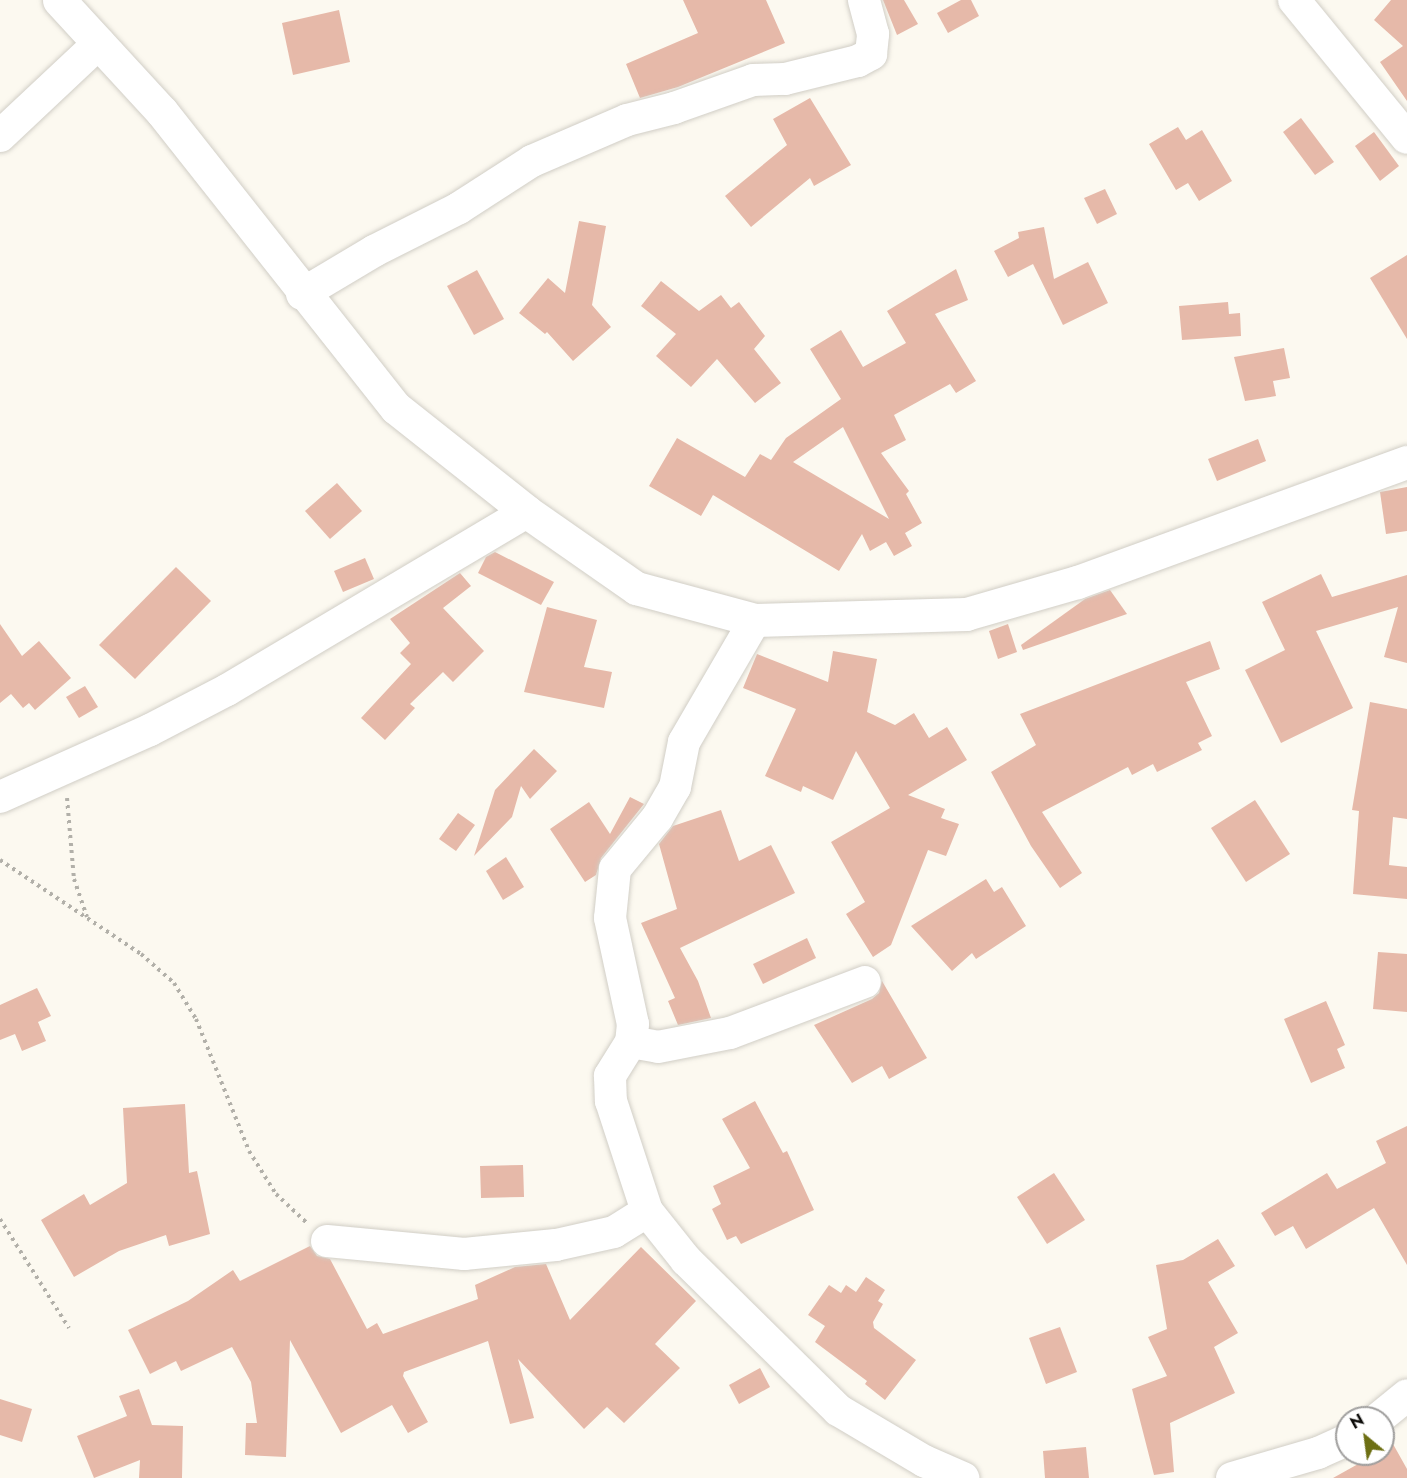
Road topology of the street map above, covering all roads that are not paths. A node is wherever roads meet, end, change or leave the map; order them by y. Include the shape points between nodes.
1 (58, 0) edge
2 (864, 0) edge
3 (1294, 0) edge
4 (99, 43) junction
5 (0, 135) edge
6 (1407, 138) edge
7 (303, 294) junction
8 (1407, 462) edge
9 (527, 512) junction
10 (755, 620) junction
11 (0, 797) edge
12 (865, 982) dead end
13 (630, 1042) junction
14 (647, 1211) junction
15 (327, 1241) road end
16 (1407, 1395) edge
17 (1393, 1406) edge
18 (1335, 1445) edge
19 (926, 1470) edge
20 (963, 1478) edge
21 (1232, 1478) edge

1 - 4 street
2 - 7 street via 873,34 871,54 858,62 785,79 753,80 627,120 532,161 459,208 374,251
3 - 6 street
4 - 5 street
4 - 7 street via 162,112
7 - 9 street via 396,408
8 - 10 street via 1077,582 966,614
9 - 10 street via 636,588
9 - 11 street via 227,690 150,730
10 - 13 street via 684,742 675,787 657,818 615,869 610,918 632,1006
12 - 13 street via 730,1033 658,1047
13 - 14 street via 610,1076 611,1101
14 - 15 street via 614,1232 555,1245 498,1251 464,1254
14 - 19 street via 686,1260 803,1378 838,1410
16 - 17 street
18 - 21 street
19 - 20 street

